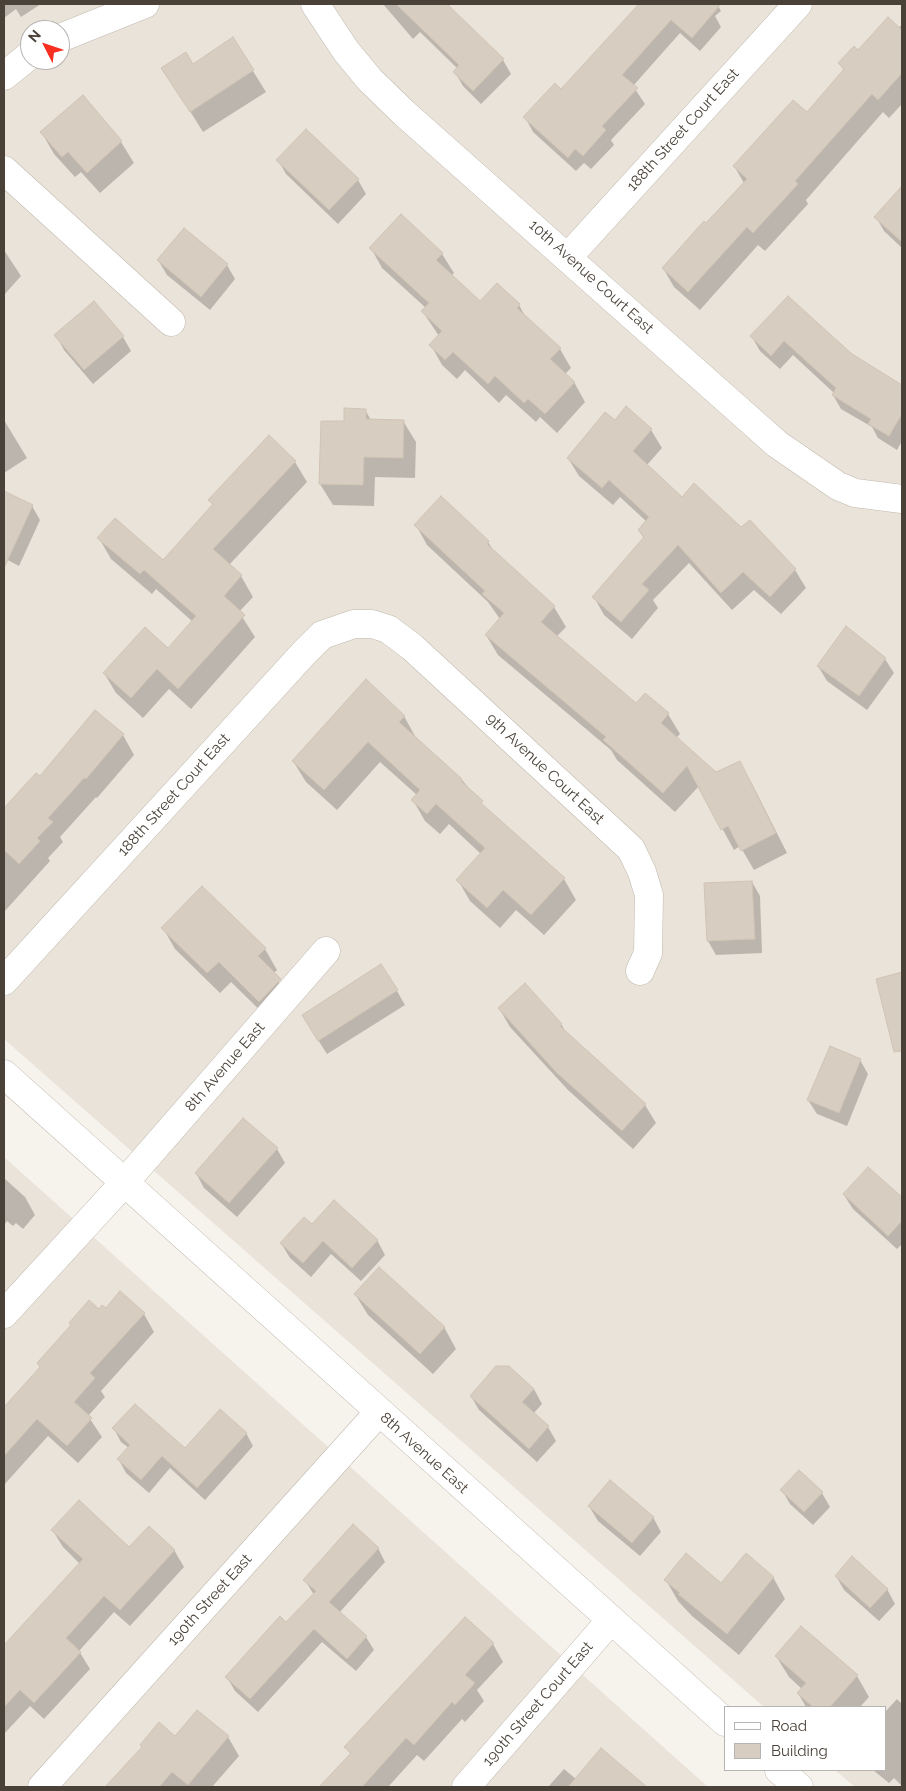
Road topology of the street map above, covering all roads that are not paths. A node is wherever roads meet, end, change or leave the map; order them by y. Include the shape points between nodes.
1 (145, 4) edge
2 (315, 4) edge
3 (798, 4) edge
4 (70, 34) edge
5 (20, 63) edge
6 (4, 76) edge
7 (4, 170) edge
8 (568, 257) junction
9 (170, 322) dead end
10 (902, 499) edge
11 (354, 624) joint
12 (326, 951) dead end
13 (640, 971) dead end
14 (4, 981) edge
15 (4, 1074) edge
16 (124, 1183) junction
17 (4, 1314) edge
18 (379, 1412) junction
19 (610, 1621) junction
20 (724, 1721) edge
21 (780, 1771) edge
22 (42, 1787) edge
23 (466, 1787) edge
24 (799, 1787) edge

1 - 4 street
2 - 8 street, 10th Avenue Court East via 370,80
3 - 8 street, 188th Street Court East
5 - 6 street
7 - 9 street
8 - 10 street, 10th Avenue Court East via 777,444 838,486 855,493
11 - 13 street, 9th Avenue Court East via 372,624 388,629 412,647 632,849 649,895 648,953
11 - 14 street, 188th Street Court East via 322,635 304,653
12 - 16 street, 8th Avenue East
15 - 16 street, 8th Avenue East
16 - 17 street
16 - 18 street, 8th Avenue East
18 - 19 street, 8th Avenue East
18 - 22 street, 190th Street East
19 - 20 street, 8th Avenue East
19 - 23 street, 190th Street Court East
21 - 24 street

